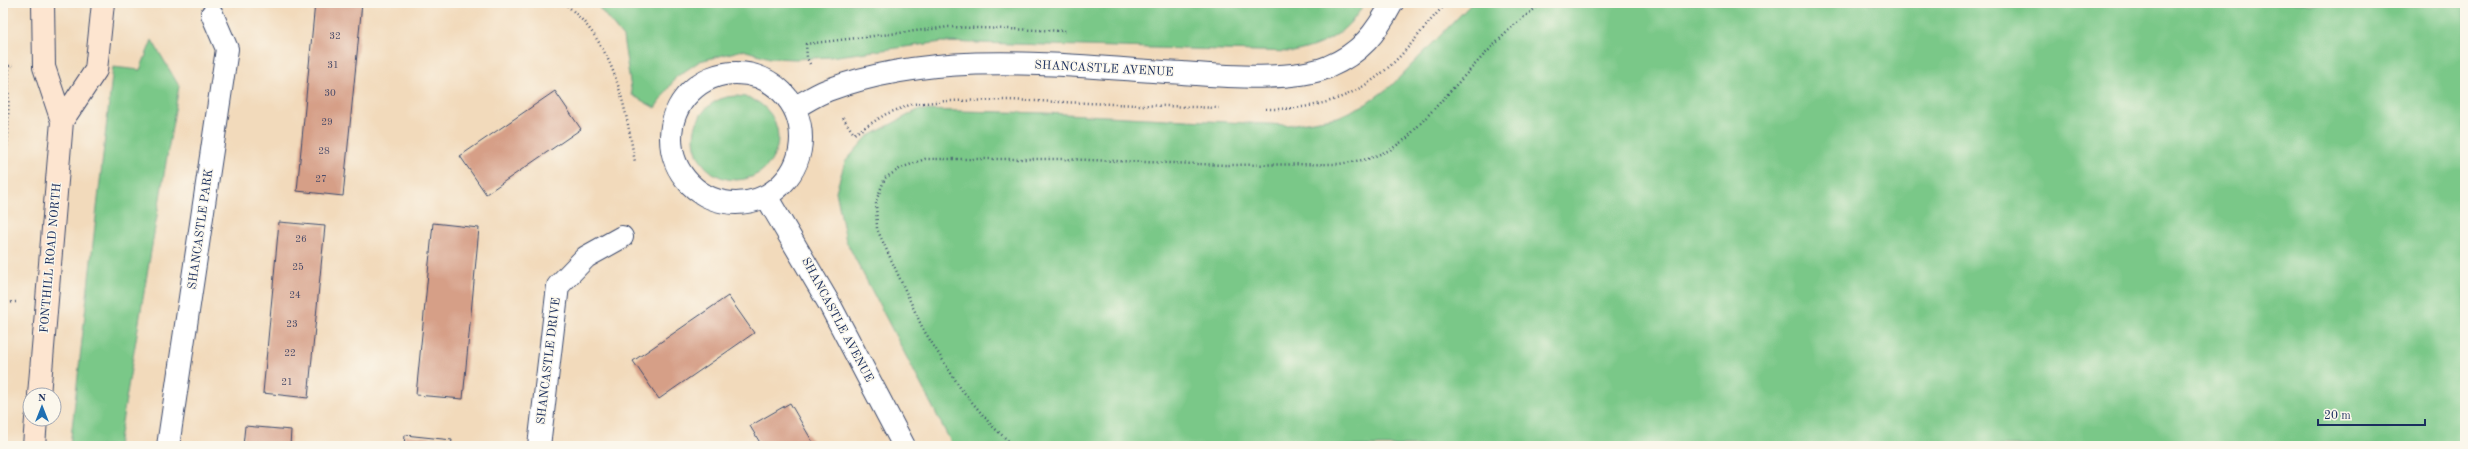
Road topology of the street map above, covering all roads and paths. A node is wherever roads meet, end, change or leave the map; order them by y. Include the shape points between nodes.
1 (43, 3) edge
2 (103, 3) edge
3 (564, 3) edge
4 (1392, 3) edge
5 (1542, 3) edge
6 (2448, 3) edge
7 (2465, 4) edge
8 (212, 14) dead end
9 (9, 66) dead end
10 (794, 108) junction
11 (62, 121) junction
12 (635, 162) dead end
13 (3, 194) edge
14 (766, 196) junction
15 (622, 236) dead end
16 (40, 387) edge
17 (35, 427) edge
18 (34, 446) edge
19 (168, 446) edge
20 (539, 446) edge
21 (904, 446) edge
22 (1014, 446) edge

1 - 11 main road, FONTHILL ROAD NORTH via 44,67
2 - 11 main road, FONTHILL ROAD NORTH via 96,70
3 - 12 path via 576,13 602,45 616,76
4 - 10 street, SHANCASTLE AVENUE via 1366,44 1328,67 1294,74 1228,76 1071,66 972,63 916,68 866,77 827,91
5 - 22 path via 1492,46 1408,138 1390,150 1368,159 1339,164 1225,165 1062,159 925,159 901,168 885,178 876,201 877,229 922,329 961,389
6 - 7 path
8 - 19 street, SHANCASTLE PARK via 227,49
9 - 13 path via 8,135
10 - 14 street via 801,128 799,155 795,168 783,184
10 - 14 street via 782,91 765,79 745,73 724,74 705,80 688,94 677,111 671,131 672,152 680,171 692,186 708,198 728,203 747,202
11 - 16 main road, FONTHILL ROAD NORTH
14 - 21 street, SHANCASTLE AVENUE via 808,264
15 - 20 street, SHANCASTLE DRIVE via 586,257 558,286
17 - 18 main road

